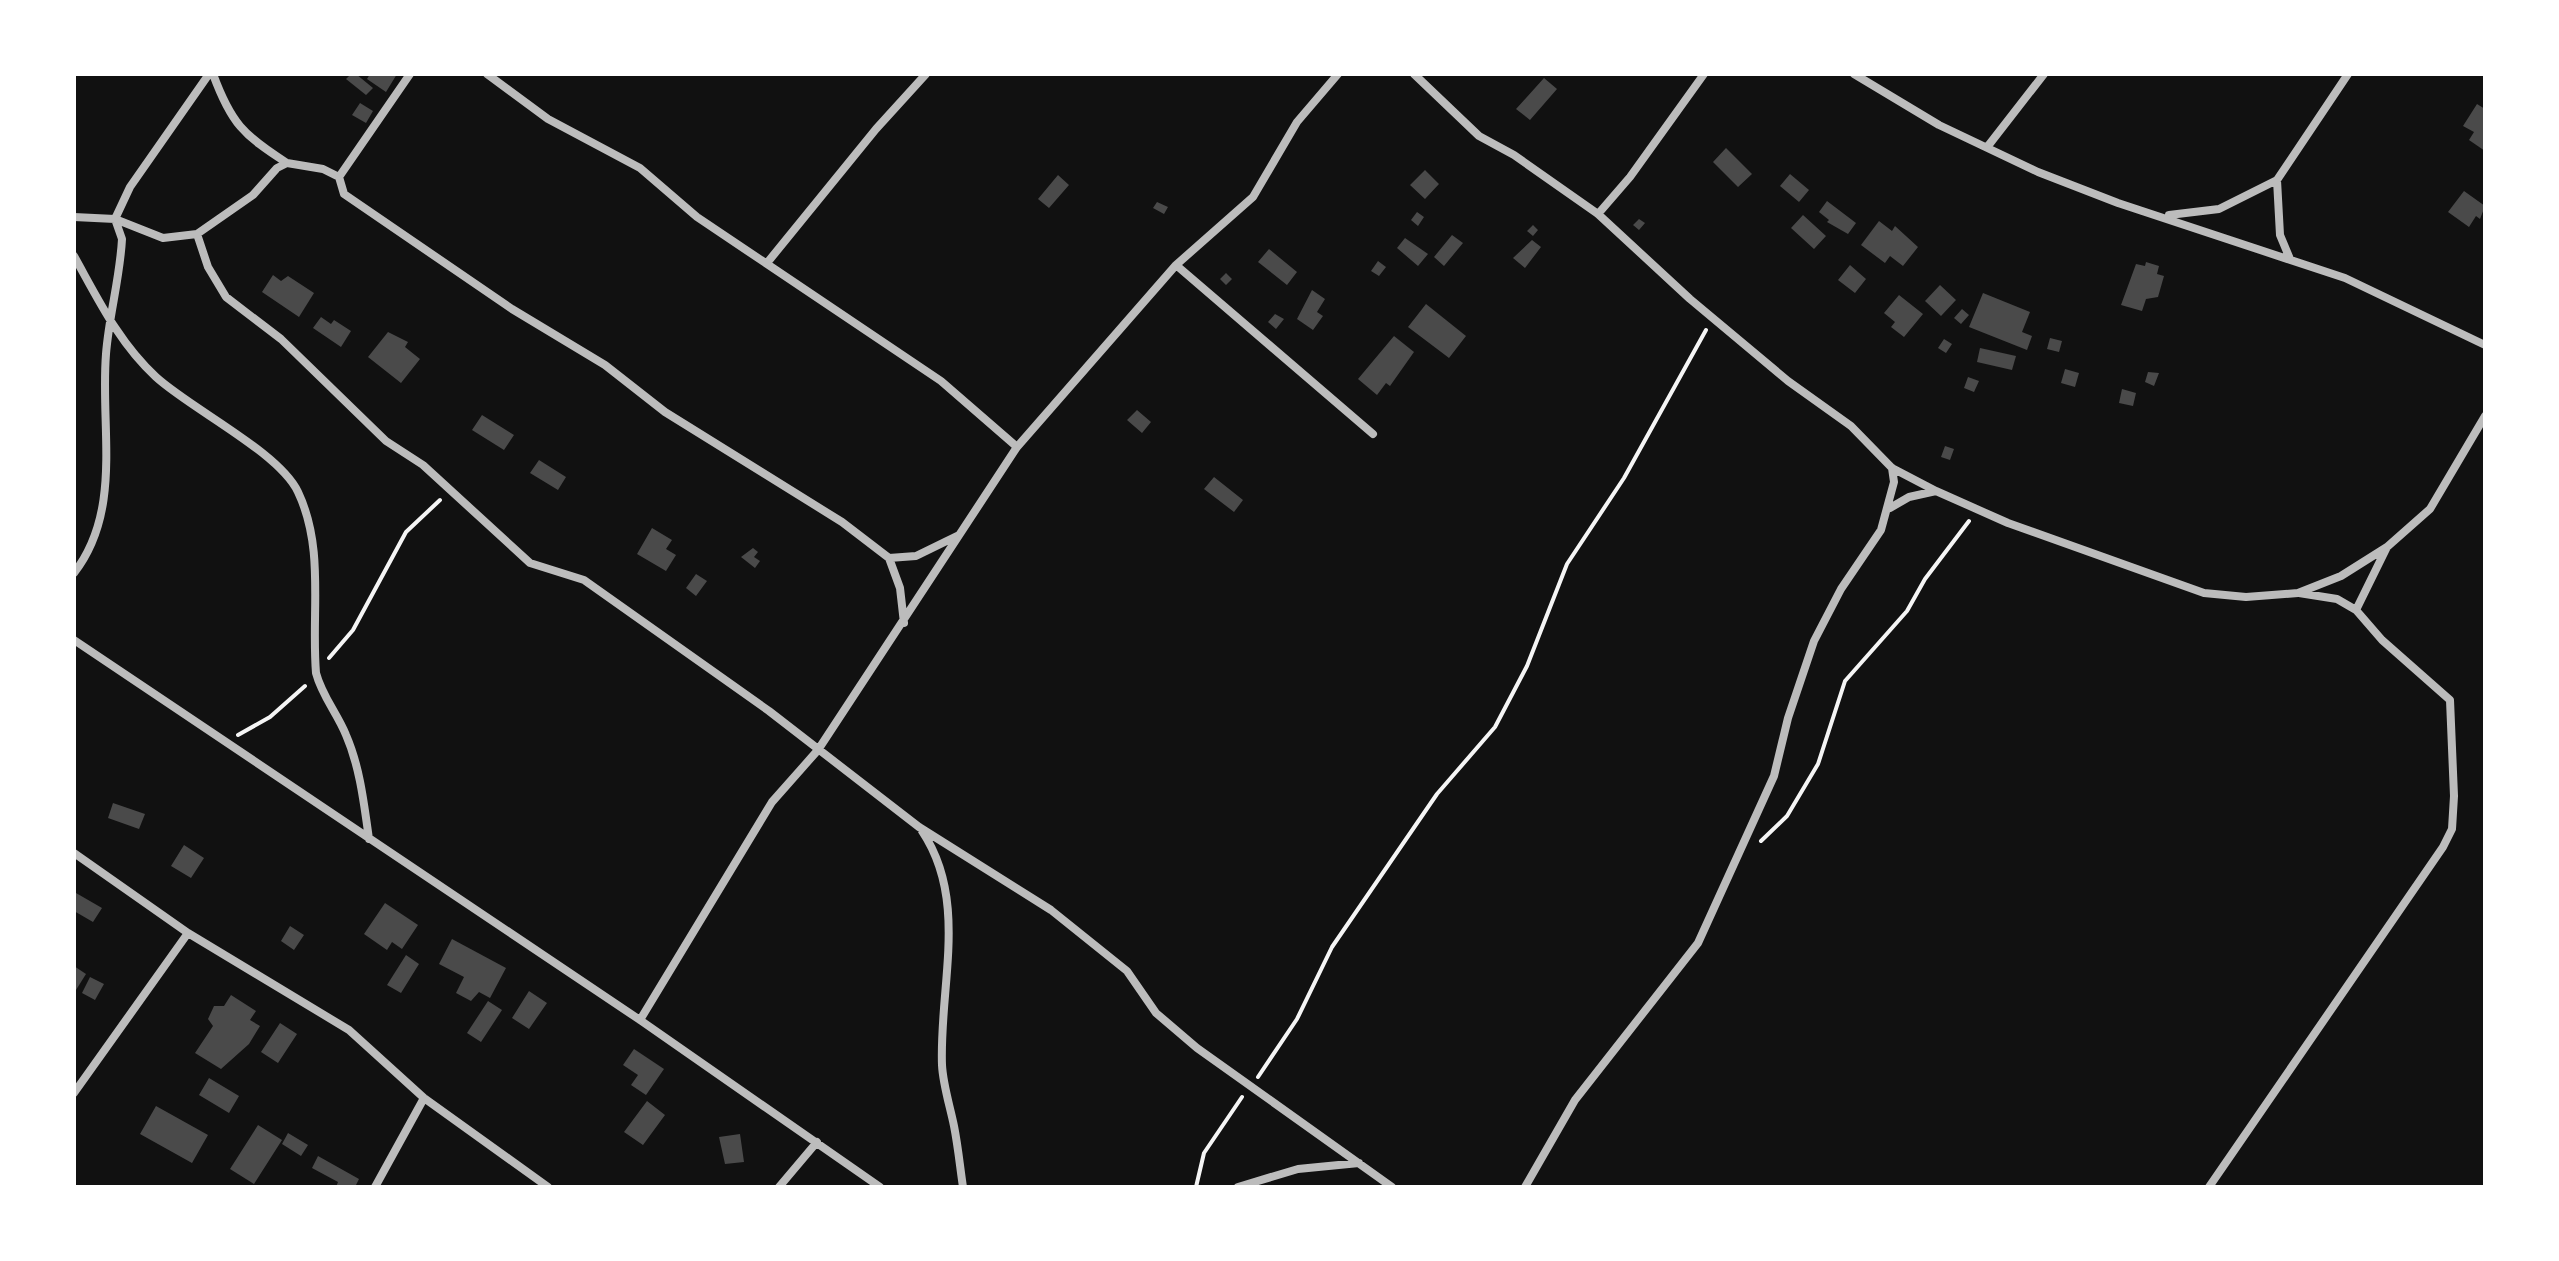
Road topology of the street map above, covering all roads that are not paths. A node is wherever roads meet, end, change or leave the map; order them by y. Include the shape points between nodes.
1 (211, 74) edge
2 (410, 74) edge
3 (487, 74) edge
4 (926, 74) edge
5 (1338, 74) edge
6 (1414, 74) edge
7 (1704, 74) edge
8 (1854, 74) edge
9 (2044, 74) edge
10 (2348, 74) edge
11 (1988, 146) junction
12 (287, 163) junction
13 (339, 177) junction
14 (2277, 180) junction
15 (1598, 214) junction
16 (2166, 216) junction
17 (74, 217) edge
18 (115, 219) junction
19 (197, 234) junction
20 (74, 256) edge
21 (2290, 259) junction
22 (767, 263) junction
23 (1176, 265) junction
24 (109, 318) junction
25 (2485, 345) edge
26 (2485, 416) edge
27 (1373, 434) dead end
28 (1017, 447) junction
29 (1892, 468) junction
30 (1936, 491) junction
31 (1890, 508) junction
32 (961, 534) junction
33 (2387, 547) junction
34 (889, 558) junction
35 (74, 573) edge
36 (2298, 593) junction
37 (2356, 610) junction
38 (904, 624) junction
39 (74, 640) edge
40 (818, 750) junction
41 (919, 827) junction
42 (369, 839) junction
43 (74, 853) edge
44 (188, 933) junction
45 (640, 1020) junction
46 (74, 1093) edge
47 (424, 1098) junction
48 (817, 1142) junction
49 (1360, 1163) junction
50 (375, 1187) edge
51 (548, 1187) edge
52 (779, 1187) edge
53 (880, 1187) edge
54 (963, 1187) edge
55 (1238, 1187) edge
56 (1392, 1187) edge
57 (1525, 1187) edge
58 (2209, 1187) edge

1 - 12 street via 229,116
1 - 18 street via 130,187
2 - 13 street
3 - 22 street via 548,119 640,168 697,217
4 - 22 street
5 - 23 street via 1297,122 1253,197
6 - 15 street via 1479,136
7 - 15 street
8 - 11 street via 1939,125
9 - 11 street
10 - 14 street
11 - 16 street via 2038,172
12 - 13 street
12 - 19 street via 253,195
13 - 34 street via 344,194 425,252 605,365 665,412 842,522
14 - 16 street via 2219,209
14 - 21 street via 2280,235
15 - 29 street via 1788,381 1851,426
16 - 21 street
17 - 18 street
18 - 19 street via 163,238
18 - 24 street via 122,239
19 - 40 street via 226,297 281,339 386,441 423,465 530,563 584,580
20 - 24 street
21 - 25 street via 2345,278
22 - 28 street via 941,381
23 - 27 street
23 - 28 street
24 - 35 street via 103,508 96,539
24 - 42 street via 126,348 157,378 250,445 297,491 313,543 316,673 356,763
26 - 33 street via 2430,509
28 - 32 street
29 - 30 street
29 - 31 street
30 - 31 street
30 - 36 street via 2204,593
31 - 57 street via 1814,641 1774,776 1698,943 1575,1100
32 - 34 street via 916,556
32 - 38 street
33 - 36 street via 2341,576
33 - 37 street
34 - 38 street via 900,588
36 - 37 street via 2337,599
37 - 58 street via 2450,700 2452,829 2388,931
38 - 40 street
39 - 42 street
40 - 41 street
40 - 45 street via 772,802
41 - 49 street via 1051,910 1127,971 1156,1013 1197,1048
41 - 54 street via 937,853 945,882 950,934 942,1069
42 - 45 street
43 - 44 street
44 - 46 street
44 - 47 street via 349,1030
45 - 48 street
47 - 50 street
47 - 51 street
48 - 52 street
48 - 53 street
49 - 55 street via 1298,1169
49 - 56 street

